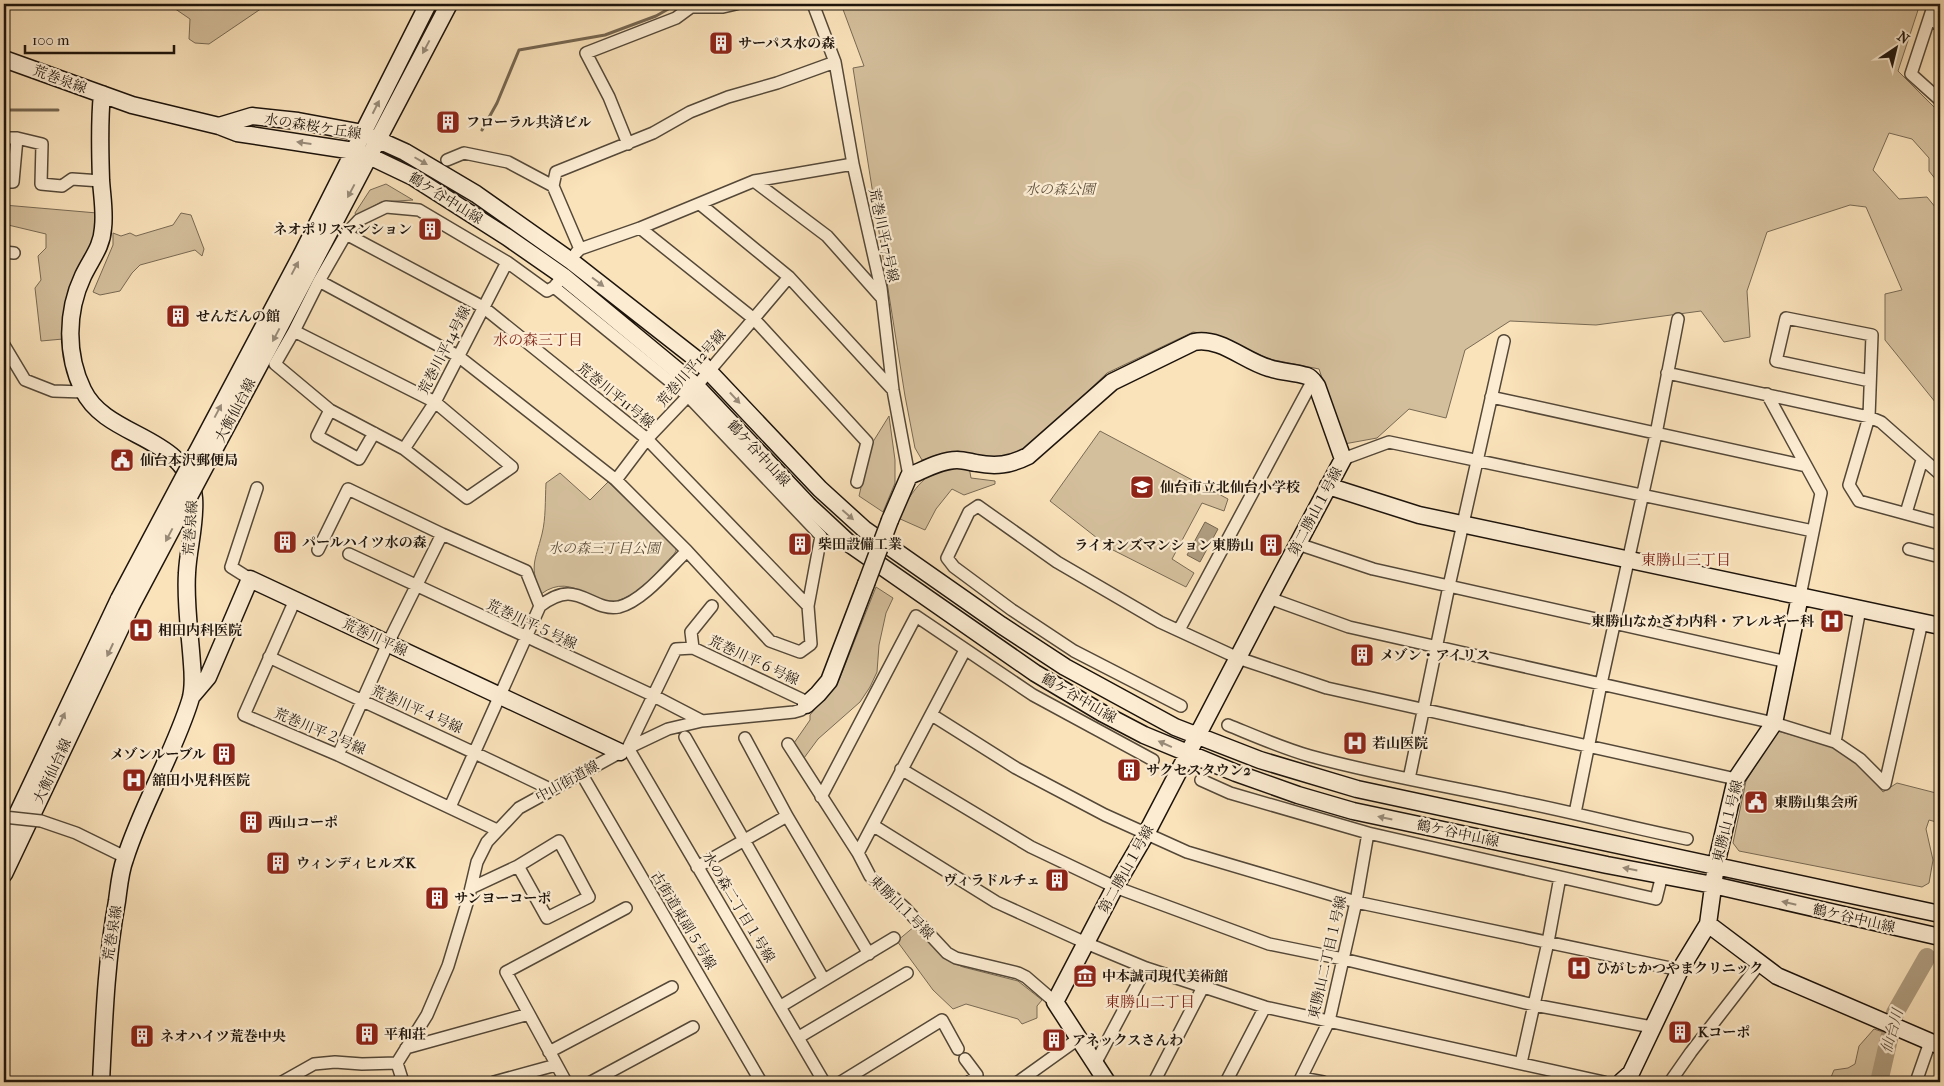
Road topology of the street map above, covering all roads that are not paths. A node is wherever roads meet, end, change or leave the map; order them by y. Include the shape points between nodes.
1 (428, 4) edge
2 (448, 4) edge
3 (736, 4) edge
4 (813, 4) edge
5 (1934, 4) edge
6 (1930, 17) junction
7 (1940, 26) edge
8 (4, 59) edge
9 (835, 62) junction
10 (102, 94) junction
11 (1940, 100) edge
12 (219, 126) junction
13 (370, 136) junction
14 (4, 138) edge
15 (16, 138) junction
16 (628, 144) junction
17 (362, 153) junction
18 (447, 160) dead end
19 (853, 164) junction
20 (754, 181) junction
21 (4, 182) edge
22 (101, 182) junction
23 (553, 186) junction
24 (700, 204) junction
25 (640, 228) junction
26 (346, 234) junction
27 (575, 255) junction
28 (507, 262) junction
29 (789, 277) junction
30 (319, 281) junction
31 (558, 282) junction
32 (882, 298) junction
33 (483, 307) junction
34 (754, 319) junction
35 (1678, 319) dead end
36 (294, 331) junction
37 (1504, 341) dead end
38 (4, 345) edge
39 (458, 356) junction
40 (710, 370) junction
41 (1667, 373) junction
42 (1313, 380) junction
43 (1870, 381) junction
44 (893, 390) junction
45 (692, 391) junction
46 (84, 392) junction
47 (1767, 394) junction
48 (1491, 397) junction
49 (435, 402) junction
50 (330, 410) junction
51 (1869, 417) junction
52 (374, 433) junction
53 (1656, 434) junction
54 (647, 440) junction
55 (404, 449) junction
56 (1343, 459) junction
57 (1477, 459) junction
58 (1922, 460) junction
59 (1806, 466) junction
60 (1940, 474) edge
61 (909, 476) junction
62 (616, 480) junction
63 (857, 482) dead end
64 (1328, 486) junction
65 (257, 488) dead end
66 (1644, 495) junction
67 (1906, 513) junction
68 (1940, 523) edge
69 (1462, 524) junction
70 (1813, 530) junction
71 (442, 534) junction
72 (1298, 544) junction
73 (1909, 549) dead end
74 (318, 550) dead end
75 (687, 551) junction
76 (349, 554) dead end
77 (1940, 557) edge
78 (1629, 560) junction
79 (250, 579) junction
80 (1448, 586) junction
81 (416, 587) junction
82 (1800, 596) junction
83 (1268, 598) junction
84 (295, 600) junction
85 (125, 602) junction
86 (540, 606) junction
87 (712, 606) dead end
88 (808, 606) junction
89 (1860, 609) junction
90 (1012, 610) junction
91 (1615, 622) junction
92 (1922, 622) junction
93 (1001, 625) junction
94 (1940, 626) edge
95 (1178, 630) junction
96 (526, 638) junction
97 (388, 643) junction
98 (1436, 647) junction
99 (693, 648) junction
100 (965, 650) junction
101 (1003, 651) junction
102 (1074, 651) junction
103 (269, 658) junction
104 (1238, 658) junction
105 (1787, 662) junction
106 (1065, 667) junction
107 (991, 668) junction
108 (1600, 684) junction
109 (652, 695) junction
110 (500, 696) junction
111 (1162, 696) junction
112 (191, 697) junction
113 (362, 702) junction
114 (806, 705) junction
115 (1181, 706) dead end
116 (1422, 710) junction
117 (932, 715) junction
118 (1152, 716) junction
119 (702, 721) junction
120 (1774, 723) junction
121 (1228, 725) dead end
122 (1144, 735) junction
123 (1197, 736) junction
124 (684, 737) dead end
125 (745, 738) dead end
126 (1267, 742) junction
127 (1835, 742) junction
128 (788, 744) dead end
129 (1588, 746) junction
130 (624, 750) junction
131 (1136, 751) junction
132 (475, 752) junction
133 (1187, 754) junction
134 (338, 755) junction
135 (1309, 756) junction
136 (1153, 760) dead end
137 (1260, 760) junction
138 (901, 769) junction
139 (1236, 773) junction
140 (581, 774) junction
141 (1304, 774) junction
142 (1409, 779) junction
143 (1736, 779) junction
144 (1201, 780) dead end
145 (552, 790) junction
146 (1229, 792) junction
147 (821, 797) junction
148 (1310, 798) junction
149 (1509, 799) junction
150 (450, 807) junction
151 (1575, 813) junction
152 (1305, 814) junction
153 (787, 816) junction
154 (4, 818) edge
155 (1504, 821) junction
156 (874, 826) junction
157 (1637, 829) junction
158 (497, 830) junction
159 (1368, 833) junction
160 (1146, 834) junction
161 (1488, 839) junction
162 (1688, 839) dead end
163 (744, 841) junction
164 (4, 842) edge
165 (1632, 848) junction
166 (858, 853) junction
167 (126, 857) junction
168 (1484, 859) junction
169 (518, 866) junction
170 (1716, 866) junction
171 (697, 867) junction
172 (4, 874) edge
173 (1662, 875) junction
174 (1560, 877) junction
175 (1713, 885) junction
176 (1114, 887) junction
177 (471, 888) junction
178 (1356, 902) junction
179 (626, 908) dead end
180 (1940, 914) edge
181 (1708, 924) junction
182 (1940, 934) edge
183 (894, 938) dead end
184 (1548, 942) junction
185 (1086, 943) junction
186 (868, 954) junction
187 (1343, 959) junction
188 (1760, 963) junction
189 (1146, 968) junction
190 (1680, 970) junction
191 (907, 974) dead end
192 (824, 980) junction
193 (672, 987) dead end
194 (1203, 988) junction
195 (1055, 1002) junction
196 (1534, 1005) junction
197 (781, 1006) junction
198 (1265, 1007) junction
199 (528, 1014) junction
200 (1329, 1021) junction
201 (693, 1027) dead end
202 (1652, 1027) junction
203 (799, 1037) junction
204 (1078, 1039) junction
205 (1935, 1044) edge
206 (406, 1048) junction
207 (549, 1052) junction
208 (397, 1063) junction
209 (1521, 1063) junction
210 (1095, 1064) junction
211 (556, 1065) junction
212 (1025, 1080) edge
213 (1301, 1080) edge
214 (101, 1082) edge
215 (282, 1082) edge
216 (403, 1082) edge
217 (494, 1082) edge
218 (566, 1082) edge
219 (591, 1082) edge
220 (761, 1082) edge
221 (824, 1082) edge
222 (841, 1082) edge
223 (969, 1082) edge
224 (1107, 1082) edge
225 (1154, 1082) edge
226 (1226, 1082) edge
227 (1322, 1082) edge
228 (1604, 1082) edge
229 (1621, 1082) edge
230 (1670, 1082) edge
231 (1916, 1082) edge

13 -> 1 street, 大衡仙台線
2 -> 13 street, 大衡仙台線
3 - 16 street via 691,7 676,18 586,53
4 - 9 street, 荒巻川平17号線
5 - 6 street
6 - 7 street
6 - 11 street via 1911,74
8 - 10 street, 荒巻泉線
9 - 16 street via 777,84 728,96
9 - 19 street, 荒巻川平17号線
10 - 12 street, 水の森桜ケ丘線 via 132,105
10 - 22 street, 荒巻泉線
12 - 13 street, 水の森桜ケ丘線 via 252,116 298,121
17 -> 12 street, 水の森桜ケ丘線 via 237,133
13 - 17 street, 大衡仙台線
13 -> 27 street, 水の森桜ケ丘線 via 405,152
14 - 15 street
15 - 21 street via 13,182
15 - 22 street via 42,144 40,184 62,186 72,179
16 - 23 street via 556,172
17 - 31 street, 鶴ケ谷中山線 via 414,177 447,197
17 - 85 street, 大衡仙台線, bridge via 268,349 202,457
18 - 23 street via 464,152 508,162
19 - 20 street
19 - 32 street, 荒巻川平17号線
20 - 24 street
20 - 32 street via 827,236
22 - 46 street, 荒巻泉線 via 103,231 98,251 74,298 71,316 74,364
23 - 27 street
24 - 25 street
24 - 29 street
25 - 27 street
25 - 34 street
26 - 28 street via 359,220 386,207 419,210
26 - 30 street
26 - 33 street, 荒巻川平11号線
27 -> 40 street, 水の森桜ケ丘線
28 - 31 street via 547,290
28 - 33 street, 荒巻川平14号線
29 - 34 street, 荒巻川平12号線
29 - 44 street
30 - 36 street
30 - 39 street
31 - 45 street, 鶴ケ谷中山線
32 - 44 street, 荒巻川平17号線
33 - 39 street, 荒巻川平14号線
33 - 54 street, 荒巻川平11号線
34 - 40 street, 荒巻川平12号線
34 - 63 street via 867,442
35 - 41 street
36 - 49 street
36 - 50 street via 275,364
37 - 48 street
38 - 46 street via 25,380 53,391
39 - 49 street, 荒巻川平14号線
39 - 62 street
40 - 45 street, 荒巻川平12号線
40 -> 93 street, 水の森桜ケ丘線 via 842,510 864,529
41 - 47 street
41 - 53 street
42 - 56 street, 第二勝山１号線
42 - 61 street via 1268,368 1217,344 1204,340 1194,342 1112,382 1019,461 1001,466 966,460 946,461
42 - 95 street
43 - 43 street via 1776,361 1786,318 1872,335
43 - 51 street
44 - 61 street, 荒巻川平17号線
45 - 54 street, 荒巻川平12号線
45 - 88 street via 821,536
45 - 101 street, 鶴ケ谷中山線 via 851,545
46 - 112 street, 荒巻泉線 via 113,420 169,452 189,478 194,498 187,582 193,677
47 - 51 street
47 - 59 street, 東勝山１号線
48 - 53 street
48 - 57 street
49 - 55 street, 荒巻川平14号線
49 - 55 street via 512,467 467,498
50 - 52 street
50 - 52 street via 317,436 351,455 360,459
51 - 58 street via 1902,439
51 - 67 street via 1849,485 1858,501
52 - 55 street
53 - 59 street
53 - 66 street
54 - 62 street, 荒巻川平12号線
54 - 88 street, 荒巻川平11号線
56 - 57 street via 1389,442
56 - 64 street, 第二勝山１号線
57 - 66 street
57 - 69 street
58 - 60 street
58 - 67 street
59 - 70 street, 東勝山１号線 via 1821,493
61 - 114 street, 中山街道線, bridge via 829,680
62 - 75 street
64 - 69 street via 1419,515
64 - 72 street, 第二勝山１号線
65 - 79 street via 231,567
66 - 70 street
66 - 78 street
67 - 68 street
69 - 78 street
69 - 80 street
70 - 82 street, 東勝山１号線
71 - 74 street via 348,489
71 - 81 street
71 - 86 street via 526,571
72 - 80 street via 1374,569
72 - 83 street, 第二勝山１号線
73 - 77 street
75 - 86 street via 639,597 620,606 605,607 569,594 556,596
75 - 88 street via 770,641 800,652 810,644
76 - 81 street, 荒巻川平５号線
78 - 82 street
78 - 91 street
79 - 84 street, 荒巻川平線
79 - 112 street via 208,676
80 - 91 street
80 - 98 street
81 - 96 street, 荒巻川平５号線
81 - 97 street
82 - 89 street
82 - 105 street, 東勝山１号線
83 - 98 street via 1349,627
83 - 104 street, 第二勝山１号線
84 - 97 street, 荒巻川平線
84 - 103 street, 荒巻川平２号線
164 -> 85 street, 大衡仙台線
85 -> 172 street, 大衡仙台線
86 - 96 street
87 - 99 street via 691,632
89 - 92 street
89 - 127 street
90 - 93 street
90 - 95 street via 954,567 947,558 969,512 978,506 1057,562
90 - 102 street
91 - 105 street
91 - 108 street
92 - 94 street
92 - 127 street via 1885,784 1860,759
93 - 106 street, 水の森桜ケ丘線
95 - 104 street
96 - 109 street, 荒巻川平５号線
96 - 110 street
97 - 110 street, 荒巻川平線
97 - 113 street
98 - 108 street
98 - 116 street
99 - 109 street, 荒巻川平６号線 via 676,649
99 - 114 street, 荒巻川平６号線 via 801,699
100 - 107 street
100 - 117 street
100 - 147 street via 916,616
101 - 107 street
101 - 122 street, 鶴ケ谷中山線 via 1077,698
102 - 106 street
102 - 111 street
103 - 113 street, 荒巻川平４号線
103 - 134 street, 荒巻川平２号線 via 244,715
104 - 116 street via 1327,688
104 - 123 street, 第二勝山１号線
105 - 120 street, 東勝山１号線
106 - 118 street, 水の森桜ケ丘線
107 - 131 street via 1033,695
108 - 120 street
108 - 129 street
109 - 119 street, 荒巻川平５号線
109 - 130 street, 荒巻川平６号線
110 - 130 street, 荒巻川平線
110 - 132 street
111 - 115 street
111 - 118 street
112 - 167 street, 荒巻泉線
113 - 132 street, 荒巻川平４号線
113 - 134 street
114 - 119 street, 中山街道線 via 794,712
116 - 129 street
116 - 142 street
117 - 138 street
117 - 160 street via 1016,768
118 - 123 street, 水の森桜ケ丘線
119 - 130 street, 中山街道線 via 668,729
120 - 127 street
120 - 143 street, 東勝山１号線
121 - 126 street
122 - 131 street
133 -> 122 street, 鶴ケ谷中山線
123 - 133 street, 第二勝山１号線
123 - 137 street, 水の森桜ケ丘線
124 - 163 street
125 - 153 street
126 - 135 street
126 - 137 street
128 - 147 street, 東勝山１号線
129 - 143 street
129 - 151 street
130 - 140 street, 中山街道線
130 - 171 street, 水の森二丁目１号線
131 - 136 street
132 - 145 street, 荒巻川平４号線
132 - 150 street
133 - 139 street, 鶴ケ谷中山線
133 - 160 street, 第二勝山１号線
134 - 150 street, 荒巻川平２号線
135 - 141 street
135 - 142 street
137 - 141 street, 水の森桜ケ丘線
138 - 156 street
138 - 176 street via 1030,847
139 - 146 street
139 - 148 street, 鶴ケ谷中山線
140 - 145 street, 中山街道線
140 - 220 street, 古街道東副５号線
141 - 155 street, 水の森桜ケ丘線
142 - 149 street
143 - 170 street, 東勝山１号線
144 - 146 street
145 - 158 street, 中山街道線 via 519,808
146 - 152 street
147 - 166 street, 東勝山１号線
148 - 152 street
161 -> 148 street, 鶴ケ谷中山線 via 1354,811
149 - 151 street
149 - 155 street
150 - 158 street, 荒巻川平２号線
151 - 157 street
152 - 159 street
153 - 163 street
153 - 186 street
154 - 167 street, bridge via 41,821 76,833
155 - 165 street, 水の森桜ケ丘線
156 - 166 street
156 - 185 street via 996,902
157 - 162 street
157 - 165 street
158 - 177 street, 中山街道線 via 477,862
159 - 168 street
159 - 178 street, 東勝山二丁目１号線
160 - 176 street, 第二勝山１号線
160 - 178 street via 1187,852
161 - 168 street
173 -> 161 street, 鶴ケ谷中山線
163 - 171 street
163 - 192 street
165 - 170 street, 水の森桜ケ丘線
166 - 195 street, 東勝山１号線 via 870,876 951,956 1018,973
167 - 214 street, 荒巻泉線 via 106,974
168 - 174 street
169 - 169 street via 559,841 589,897 547,918
169 - 177 street
170 - 175 street, 東勝山１号線
170 - 180 street, 水の森桜ケ丘線
171 - 197 street, 水の森二丁目１号線
173 - 174 street via 1656,899
173 - 175 street, 鶴ケ谷中山線
174 - 184 street
175 - 181 street, 東勝山１号線
182 -> 175 street, 鶴ケ谷中山線
176 - 185 street, 第二勝山１号線
176 - 187 street via 1269,944
177 - 206 street, 中山街道線 via 448,966 427,1015
178 - 184 street
178 - 187 street, 東勝山二丁目１号線
179 - 199 street via 506,972
181 - 188 street
181 - 190 street, 東勝山１号線
183 - 186 street
184 - 190 street
184 - 196 street
185 - 189 street
185 - 195 street, 第二勝山１号線
186 - 192 street
187 - 196 street
187 - 200 street, 東勝山二丁目１号線
188 - 205 street via 1777,976
188 - 230 street
189 - 194 street
189 - 210 street
190 - 202 street, 東勝山１号線
191 - 203 street
192 - 197 street
193 - 207 street
194 - 198 street
194 - 225 street
195 - 204 street, 東勝山１号線
196 - 202 street
196 - 209 street
197 - 203 street, 水の森二丁目１号線
198 - 200 street
198 - 226 street
199 - 206 street
199 - 207 street
200 - 209 street
200 - 213 street, 東勝山二丁目１号線
201 - 219 street
202 - 229 street, 東勝山１号線 via 1631,1073
203 - 221 street, 水の森二丁目１号線
204 - 210 street, 東勝山１号線
204 - 212 street
205 - 231 street
206 - 208 street, 中山街道線
207 - 211 street
208 - 215 street via 314,1064
208 - 216 street
209 - 228 street
210 - 224 street, 東勝山１号線
211 - 217 street
211 - 218 street
213 - 227 street
222 - 223 street via 942,1020 977,1075

